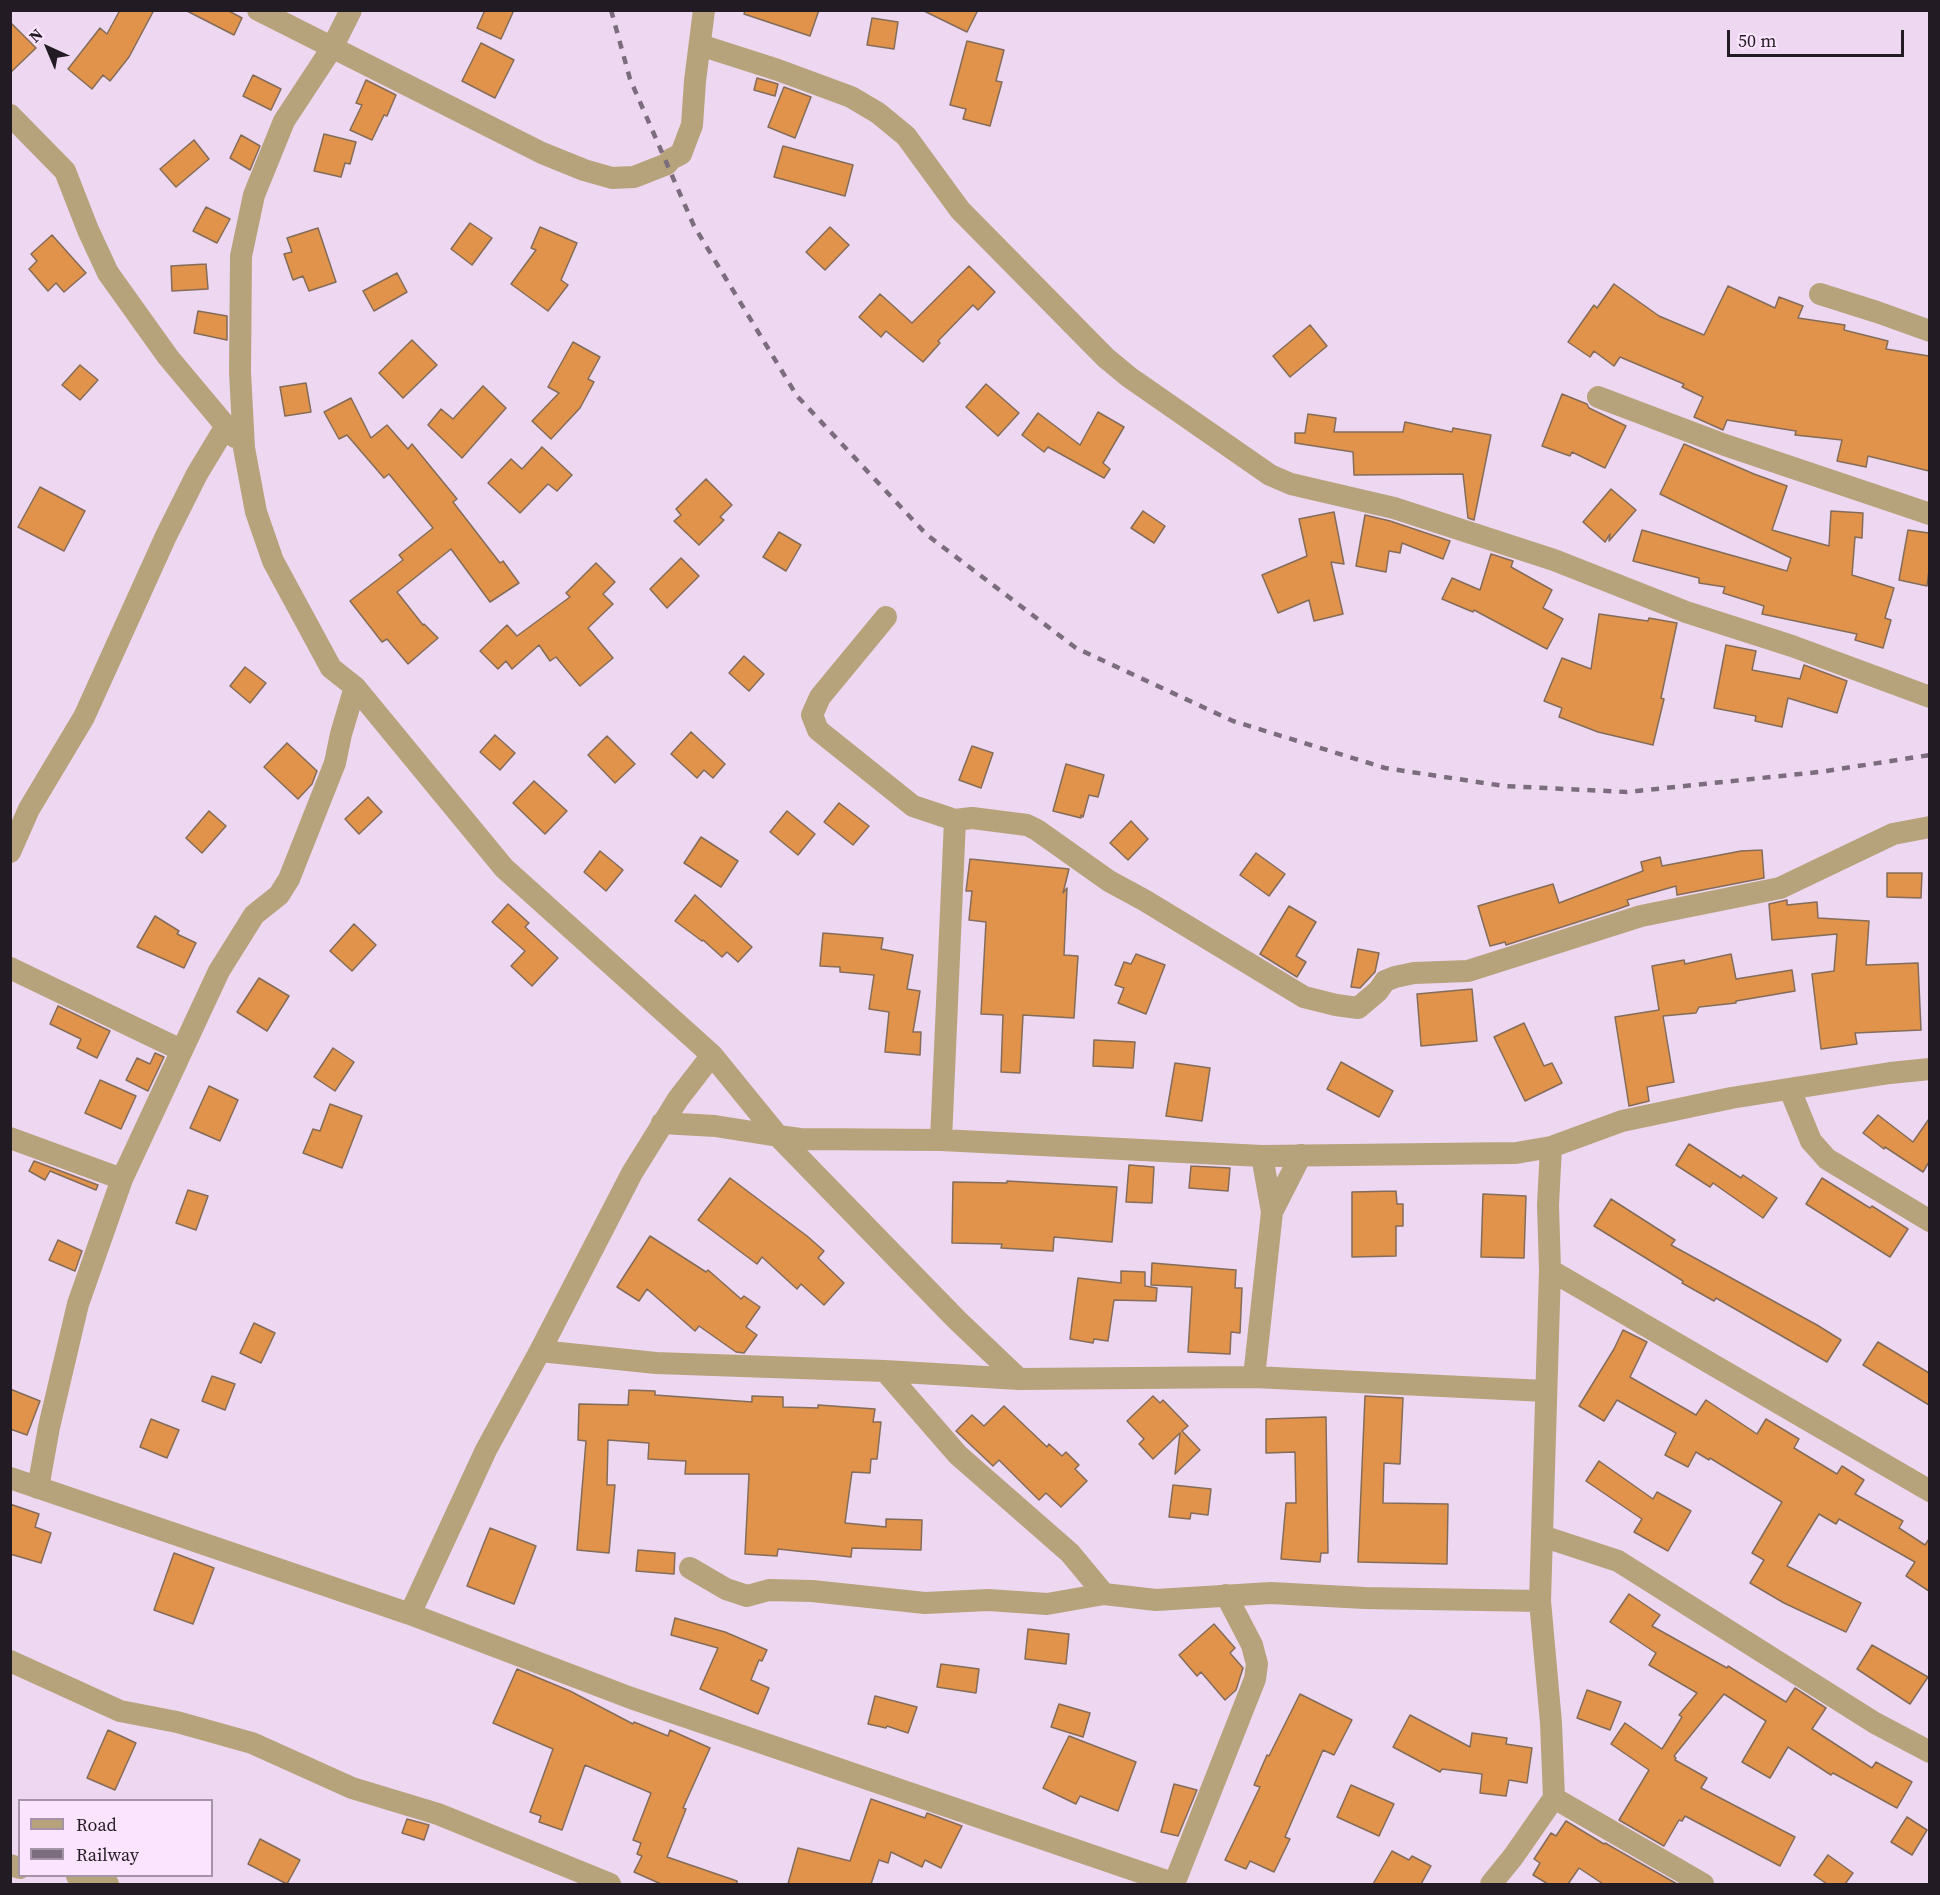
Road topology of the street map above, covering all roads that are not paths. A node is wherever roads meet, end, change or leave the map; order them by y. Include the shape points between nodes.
1 (258, 10) edge
2 (351, 10) edge
3 (704, 10) edge
4 (700, 45) junction
5 (332, 48) junction
6 (10, 115) edge
7 (1820, 294) dead end
8 (1929, 331) edge
9 (1599, 397) dead end
10 (226, 426) junction
11 (244, 448) junction
12 (1929, 514) edge
13 (886, 617) dead end
14 (355, 687) junction
15 (1929, 697) edge
16 (955, 820) junction
17 (1929, 827) edge
18 (10, 852) edge
19 (10, 968) edge
20 (181, 1050) junction
21 (712, 1055) junction
22 (1929, 1069) edge
23 (1790, 1090) junction
24 (662, 1123) junction
25 (778, 1136) junction
26 (10, 1138) edge
27 (941, 1140) junction
28 (1551, 1147) junction
29 (1262, 1155) junction
30 (1301, 1155) junction
31 (122, 1179) junction
32 (1272, 1212) junction
33 (1929, 1221) edge
34 (1550, 1270) junction
35 (540, 1351) junction
36 (885, 1371) junction
37 (1254, 1377) junction
38 (1018, 1379) junction
39 (1546, 1391) junction
40 (10, 1478) edge
41 (38, 1488) junction
42 (1929, 1491) edge
43 (1542, 1536) junction
44 (690, 1568) dead end
45 (1104, 1594) junction
46 (1227, 1595) junction
47 (1540, 1601) junction
48 (410, 1614) junction
49 (10, 1661) edge
50 (1929, 1752) edge
51 (1554, 1798) junction
52 (84, 1877) edge
53 (108, 1884) edge
54 (610, 1884) edge
55 (1174, 1884) edge
56 (1491, 1884) edge
57 (1703, 1884) edge

1 - 5 street
2 - 5 street
3 - 4 street
4 - 5 street via 692,125 681,154 634,177 612,178 542,153
4 - 15 street via 851,97 878,114 906,136 960,210 1106,358 1270,475 1291,484 1394,508 1554,560 1686,612
5 - 11 street via 284,121 254,195 241,256
6 - 10 street via 65,171 108,273 168,357
7 - 8 street
9 - 12 street via 1725,445
10 - 11 street
10 - 18 street via 166,536 84,717 29,809
11 - 14 street via 256,512 273,561 331,668
13 - 16 street via 820,697 812,715 818,730 913,806
14 - 20 street via 335,763 289,879 279,895 254,915 240,934
14 - 21 street via 504,868
16 - 17 street via 972,818 1027,825 1109,881 1304,997 1358,1008 1395,976 1468,971 1641,916 1780,888 1893,834
16 - 27 street
19 - 20 street
20 - 31 street
21 - 24 street
21 - 25 street
22 - 23 street
23 - 28 street via 1622,1121
23 - 33 street via 1811,1141 1827,1159
24 - 25 street
24 - 35 street
25 - 27 street
25 - 38 street
26 - 31 street
27 - 29 street
28 - 30 street via 1516,1153
28 - 34 street
29 - 30 street
29 - 32 street
30 - 32 street
31 - 41 street via 78,1304
32 - 37 street
34 - 39 street
34 - 42 street
35 - 36 street via 656,1363
35 - 48 street via 486,1450
36 - 38 street
36 - 45 street via 958,1455 1070,1553
37 - 38 street
37 - 39 street
39 - 43 street
40 - 41 street
41 - 48 street
43 - 47 street
43 - 50 street via 1618,1561 1875,1723
44 - 45 street via 747,1596 769,1590 812,1591 925,1603 988,1600 1047,1604
45 - 46 street via 1156,1600
46 - 47 street
46 - 55 street via 1252,1645 1257,1664 1255,1679
47 - 51 street
48 - 55 street via 632,1698
49 - 54 street via 120,1711 252,1743 352,1788 438,1814
51 - 56 street
51 - 57 street
52 - 53 street

